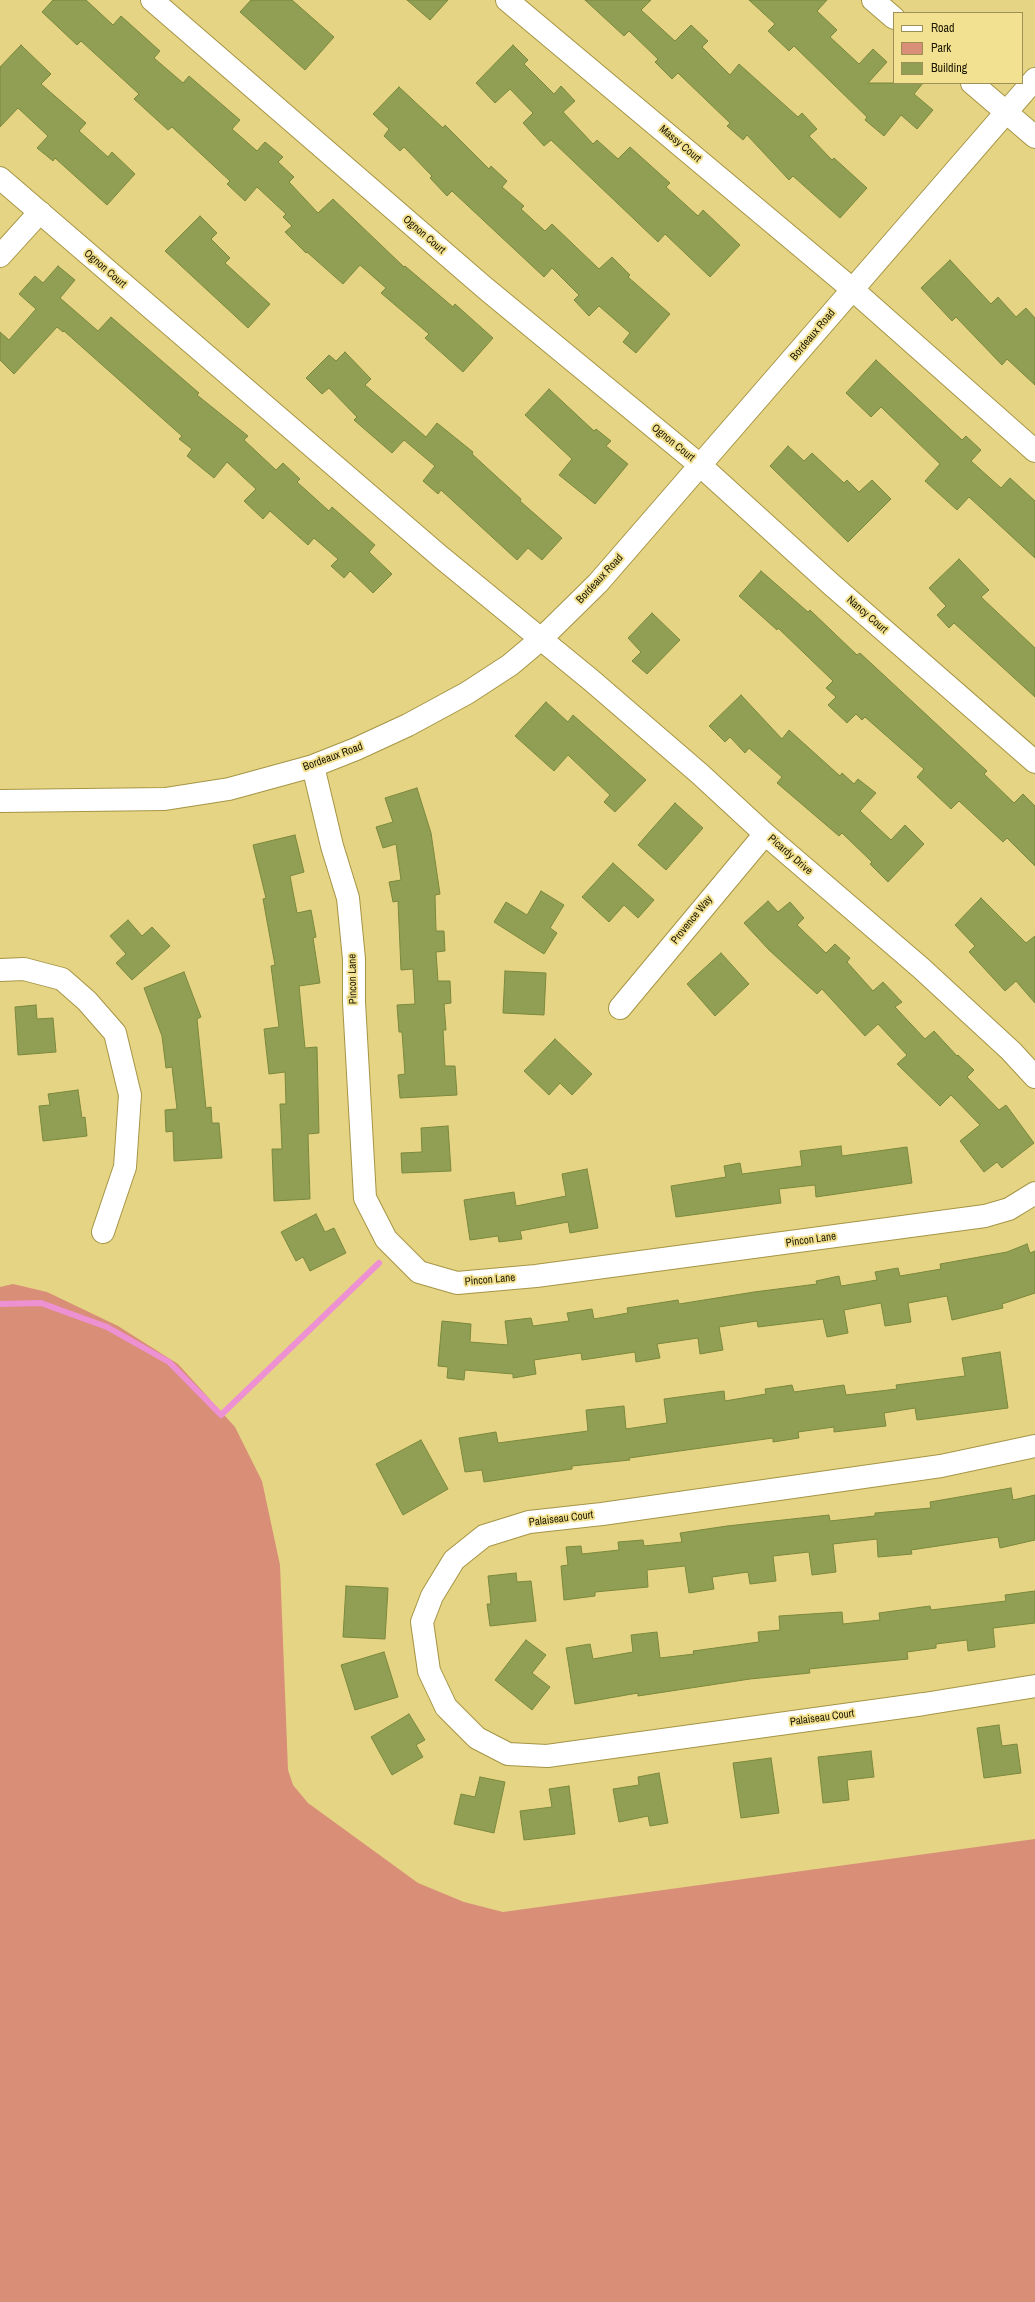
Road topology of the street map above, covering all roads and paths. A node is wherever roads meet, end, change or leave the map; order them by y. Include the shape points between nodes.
1 (152, 0) edge
2 (507, 0) edge
3 (873, 0) edge
4 (893, 17) edge
5 (1035, 79) edge
6 (973, 84) edge
7 (1006, 112) junction
8 (1035, 137) edge
9 (0, 178) edge
10 (40, 212) junction
11 (0, 256) edge
12 (852, 289) junction
13 (1035, 451) edge
14 (701, 466) junction
15 (541, 638) junction
16 (1035, 762) edge
17 (313, 766) junction
18 (0, 801) edge
19 (764, 834) junction
20 (0, 970) edge
21 (620, 1008) dead end
22 (1035, 1077) edge
23 (1035, 1193) edge
24 (103, 1232) dead end
25 (1035, 1446) edge
26 (1035, 1686) edge

1 - 14 street, Ognon Court via 485,288
2 - 12 street, Massy Court
3 - 4 street
5 - 7 street, Bordeaux Road
6 - 7 street
7 - 8 street
7 - 12 street, Bordeaux Road
9 - 10 street, Ognon Court
10 - 11 street
10 - 15 street, Ognon Court via 442,558
12 - 13 street
12 - 14 street, Bordeaux Road
14 - 15 street, Bordeaux Road via 598,583
14 - 16 street, Nancy Court via 832,585
15 - 17 street, Bordeaux Road via 510,665 468,693 356,750
15 - 19 street, Picardy Drive via 700,774
17 - 18 street, Bordeaux Road via 229,789 165,799
17 - 23 street, Pincon Lane via 332,846 348,898 354,959 365,1198 386,1239 419,1272 457,1283 536,1276 985,1216 1008,1209
19 - 21 street, Provence Way
19 - 22 street, Picardy Drive via 921,968 1011,1051
20 - 24 street via 24,969 62,979 87,1001 115,1033 130,1094 125,1167
25 - 26 street, Palaiseau Court via 941,1466 529,1522 484,1536 454,1560 432,1596 422,1622 429,1671 446,1707 477,1738 508,1754 554,1755 924,1704

